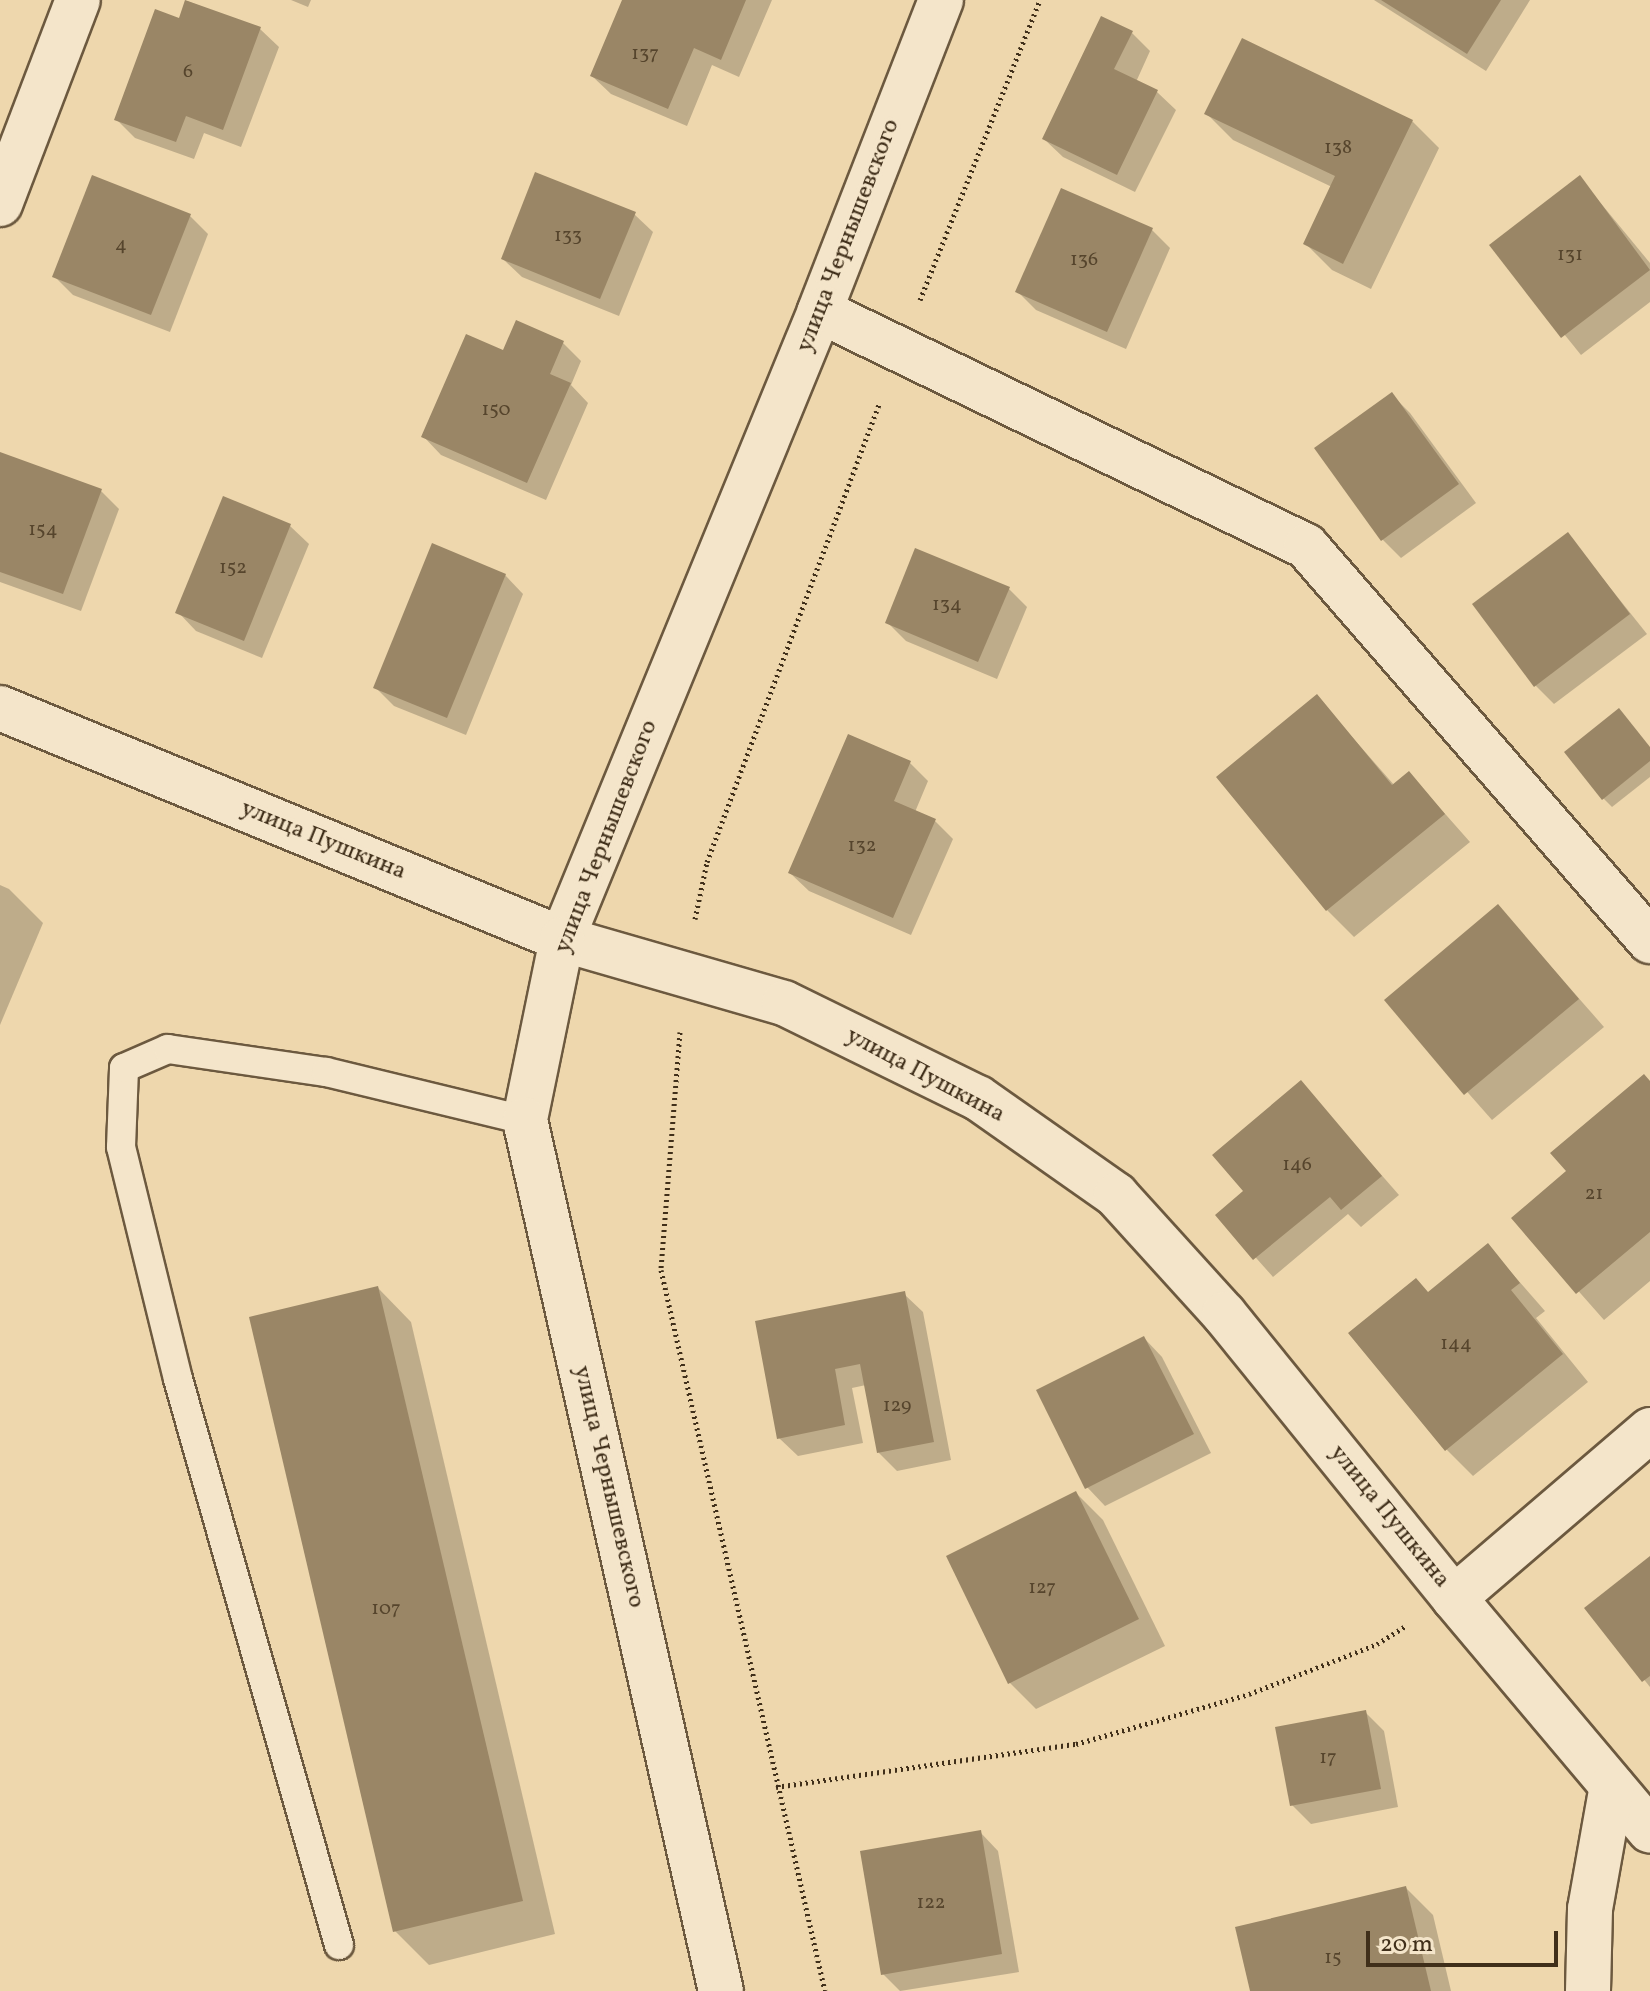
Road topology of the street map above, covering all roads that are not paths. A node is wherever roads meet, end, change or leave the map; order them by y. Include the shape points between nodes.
1 (78, 0) edge
2 (941, 0) edge
3 (0, 204) edge
4 (820, 311) junction
5 (0, 708) edge
6 (562, 939) junction
7 (1650, 941) edge
8 (525, 1120) junction
9 (1650, 1430) edge
10 (1454, 1598) junction
11 (1612, 1786) junction
12 (1650, 1831) edge
13 (339, 1945) dead end
14 (721, 1991) edge
15 (1588, 1991) edge

1 - 3 street
2 - 4 street, улица Чернышевского
4 - 6 street, улица Чернышевского
4 - 7 street via 1306,546
5 - 6 street, улица Пушкина
6 - 8 street, улица Чернышевского
6 - 10 street, улица Пушкина via 784,1003 978,1098 1116,1195 1224,1314
8 - 13 lane via 326,1072 168,1049 124,1068 121,1147 178,1379
8 - 14 street, улица Чернышевского
9 - 10 street
10 - 11 street, улица Пушкина
11 - 12 street, улица Пушкина
11 - 15 street via 1590,1909

